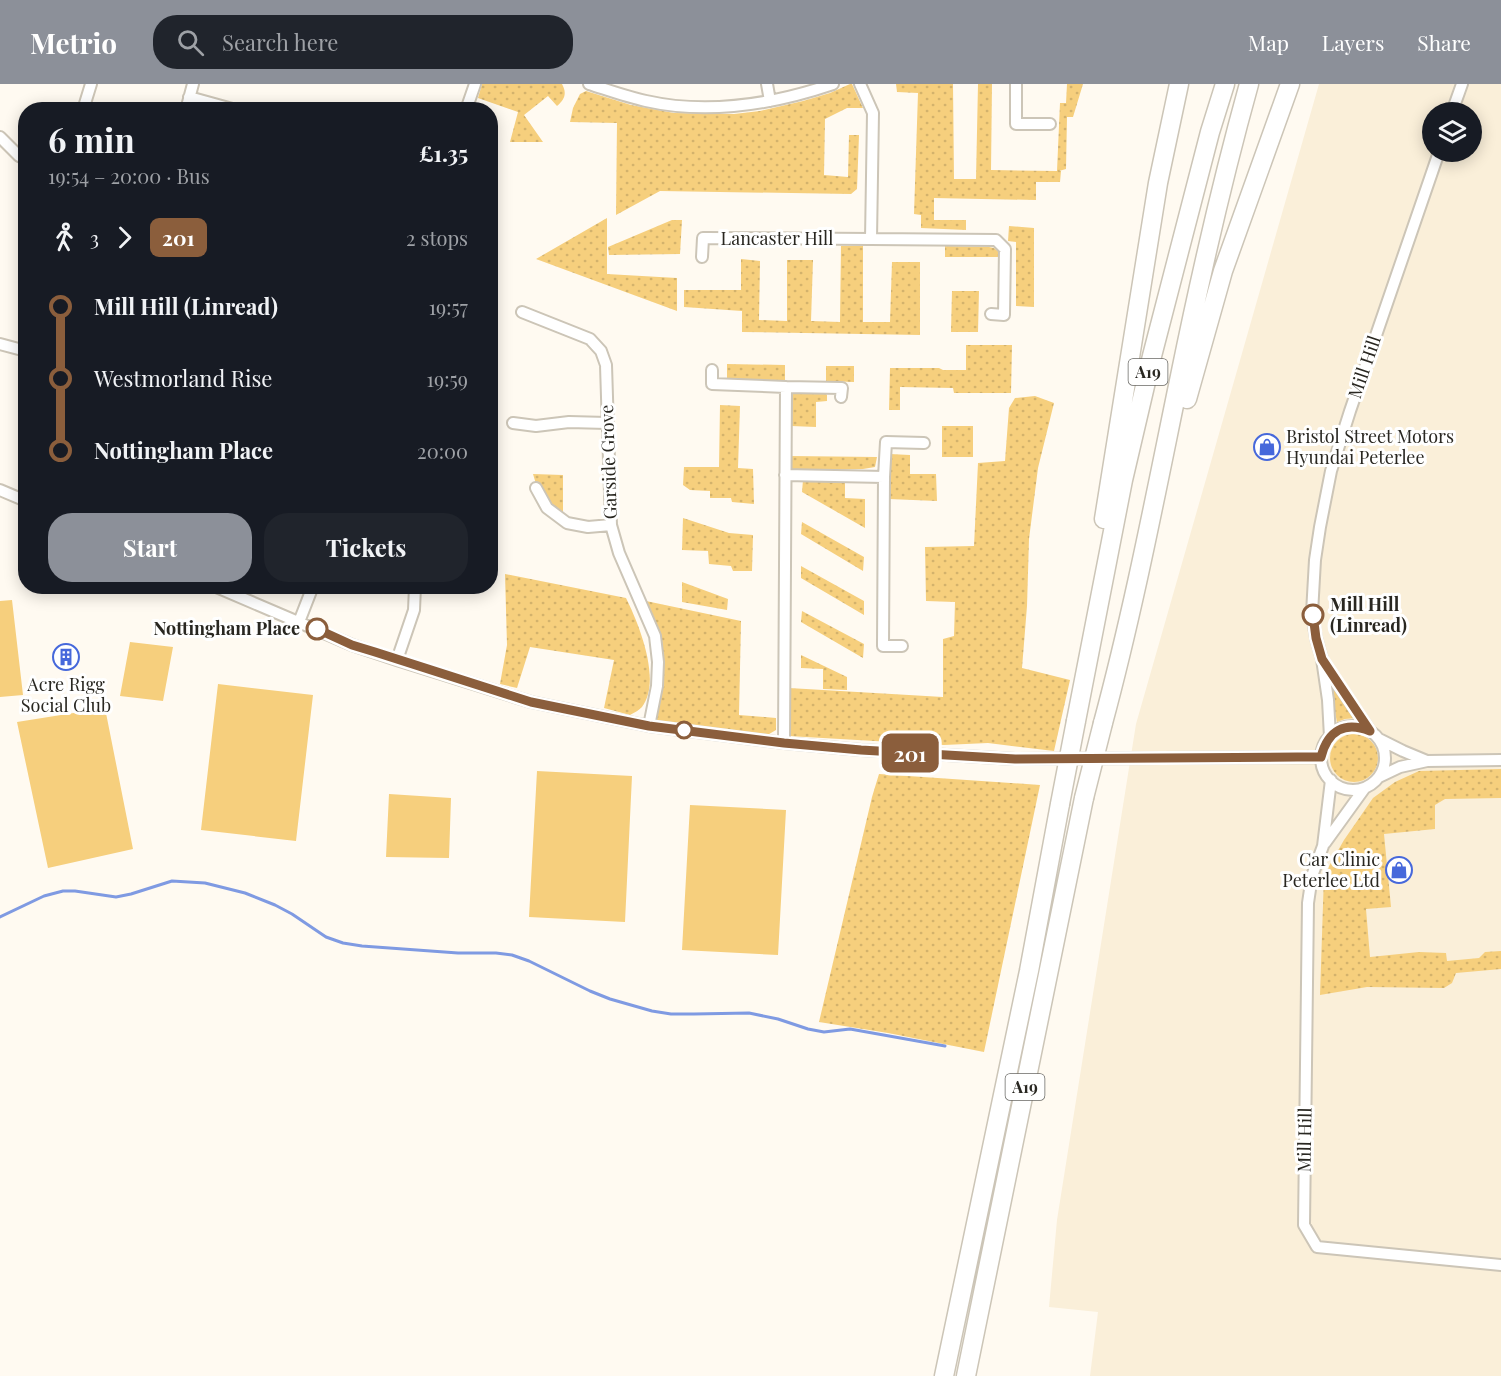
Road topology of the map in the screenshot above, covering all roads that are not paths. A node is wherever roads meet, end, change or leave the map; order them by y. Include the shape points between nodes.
1 (91, 84) edge
2 (194, 84) edge
3 (475, 84) edge
4 (589, 84) edge
5 (767, 84) edge
6 (833, 84) edge
7 (860, 84) edge
8 (1017, 84) edge
9 (1179, 84) edge
10 (1225, 84) edge
11 (1249, 84) edge
12 (1290, 84) edge
13 (1462, 84) edge
14 (189, 97) junction
15 (770, 101) junction
16 (85, 102) edge
17 (188, 102) edge
18 (207, 102) edge
19 (469, 102) edge
20 (1456, 102) edge
21 (1050, 124) dead end
22 (0, 137) edge
23 (18, 152) edge
24 (1436, 162) edge
25 (871, 239) junction
26 (702, 258) dead end
27 (522, 312) dead end
28 (991, 314) dead end
29 (0, 344) edge
30 (18, 349) edge
31 (712, 370) dead end
32 (786, 387) junction
33 (841, 397) dead end
34 (513, 423) dead end
35 (607, 423) junction
36 (924, 443) dead end
37 (785, 475) junction
38 (884, 477) junction
39 (536, 488) dead end
40 (0, 490) edge
41 (18, 498) edge
42 (611, 525) junction
43 (1147, 536) junction
44 (233, 594) edge
45 (310, 594) edge
46 (415, 594) edge
47 (299, 622) junction
48 (902, 646) dead end
49 (1322, 659) junction
50 (398, 660) junction
51 (1088, 663) junction
52 (649, 726) junction
53 (1375, 735) junction
54 (1330, 737) junction
55 (784, 743) junction
56 (1321, 757) junction
57 (1501, 760) edge
58 (1427, 761) junction
59 (1379, 777) junction
60 (1331, 780) junction
61 (1364, 789) junction
62 (1323, 846) junction
63 (1501, 1265) edge
64 (944, 1376) edge
65 (966, 1376) edge

1 - 16 street
2 - 14 street
3 - 19 street
4 - 15 street via 648,102 688,107
5 - 15 street
6 - 15 street
7 - 25 street via 873,113
8 - 21 street via 1016,124
9 - 51 highway via 1156,193 1090,601
10 - 51 highway, A19 via 1152,356 1123,480
11 - 43 highway, A19 via 1207,253
12 - 43 highway via 1223,271 1190,385 1168,483
13 - 20 street
14 - 17 street
14 - 18 street
22 - 23 street
24 - 49 street, Mill Hill via 1331,471 1315,560 1312,613
25 - 26 street, Lancaster Hill via 703,238
25 - 28 street, Lancaster Hill via 996,240 1005,249 1004,315
27 - 35 street, Garside Grove via 590,339 601,351 606,365
29 - 30 street
31 - 32 street via 712,384
32 - 33 street via 842,388
32 - 37 street
34 - 35 street
35 - 42 street, Garside Grove
36 - 38 street via 886,442
37 - 38 street
37 - 55 street
38 - 48 street via 883,646
39 - 42 street via 547,508 567,522 588,527
40 - 41 street
42 - 52 street, Garside Grove via 655,636 658,674
43 - 65 highway, A19, bridge via 1084,798
44 - 47 street
45 - 47 street
46 - 50 street
47 - 50 street
49 - 53 street, Mill Hill
49 - 54 street, Mill Hill
50 - 52 street via 531,702
51 - 64 highway, A19, bridge via 1029,971
52 - 55 street
53 - 54 street via 1360,727 1349,727
53 - 58 street
53 - 59 street via 1386,759
54 - 56 street
55 - 56 street via 1015,759
56 - 60 street
57 - 58 street
58 - 59 street
59 - 61 street
60 - 61 street via 1344,789
60 - 62 street, Mill Hill
61 - 62 street, Mill Hill
62 - 63 street, Mill Hill via 1312,876 1308,903 1304,1225 1317,1247

